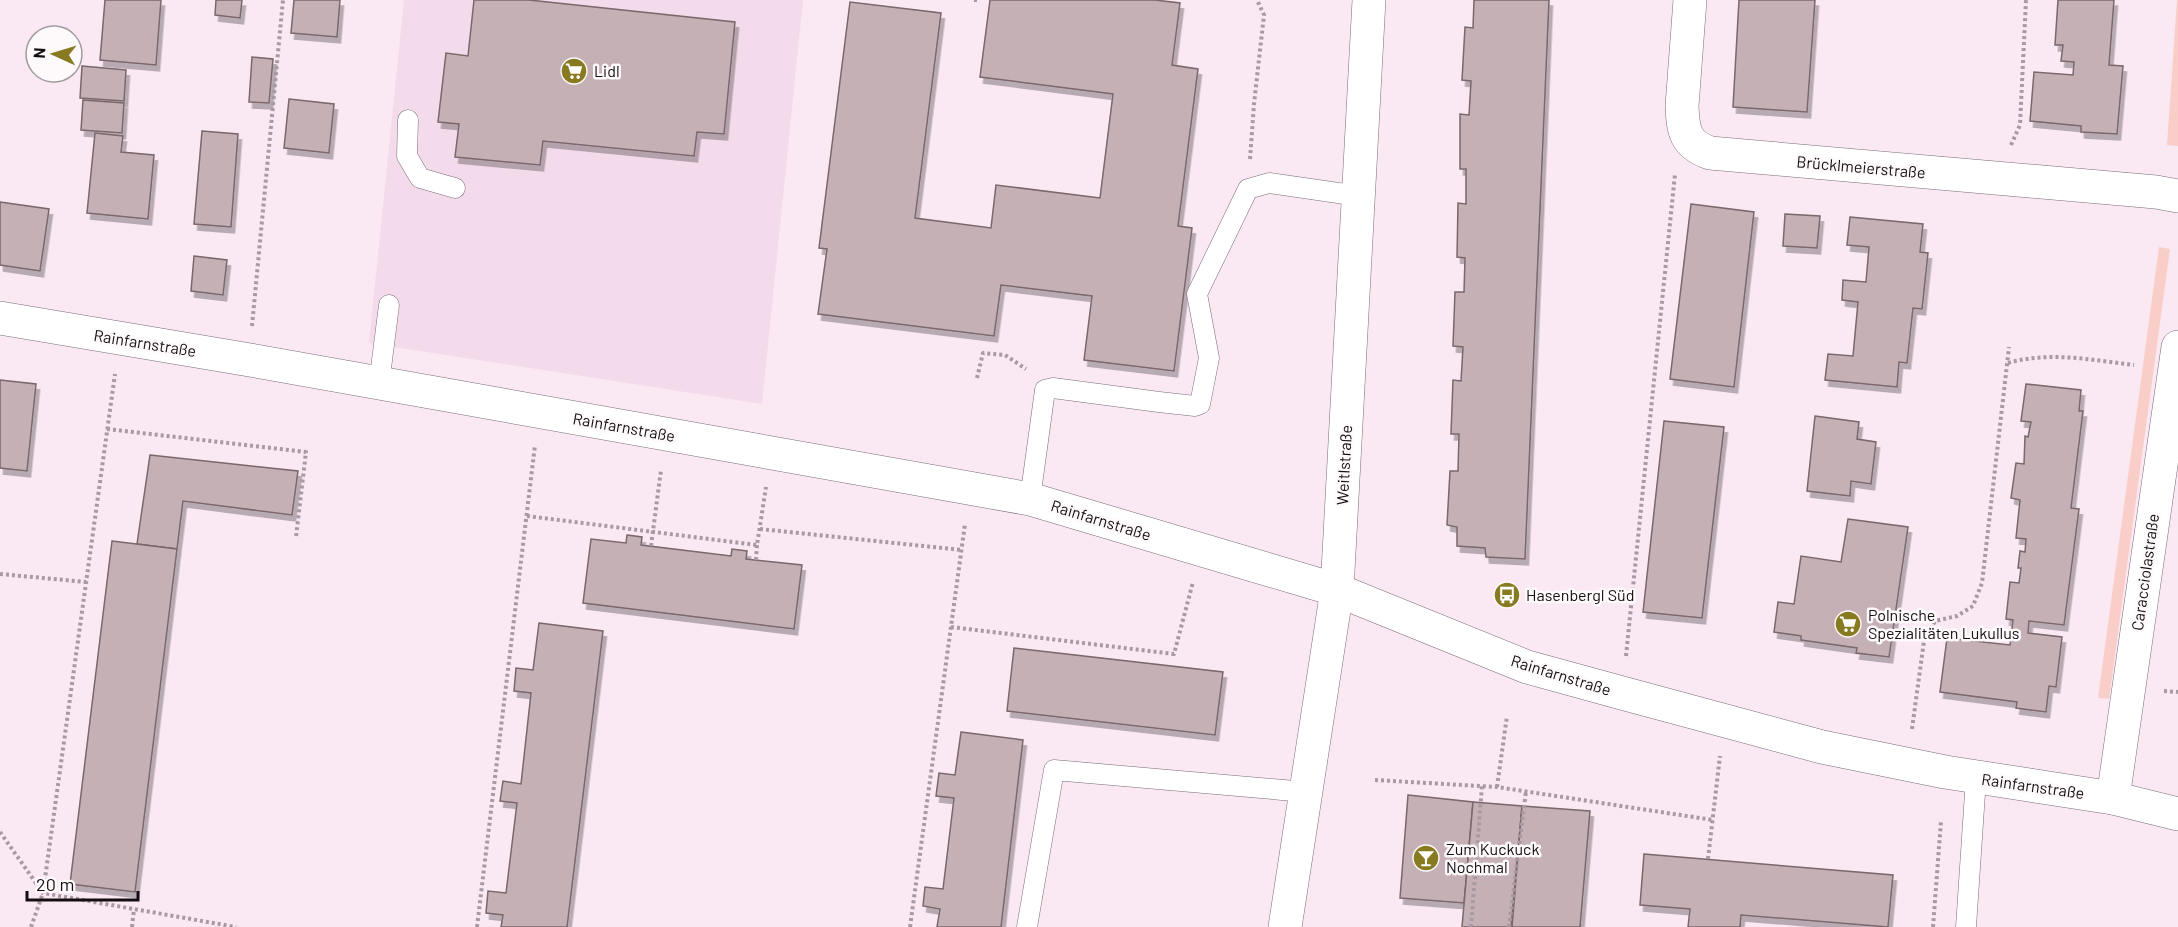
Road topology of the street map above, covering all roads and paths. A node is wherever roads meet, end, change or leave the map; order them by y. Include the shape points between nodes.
1 (283, 0) edge
2 (974, 0) edge
3 (980, 0) edge
4 (1257, 0) edge
5 (1370, 0) edge
6 (1690, 0) edge
7 (2026, 0) edge
8 (408, 120) dead end
9 (1688, 139) junction
10 (2001, 179) junction
11 (455, 188) dead end
12 (1248, 189) junction
13 (1359, 196) junction
14 (2178, 196) edge
15 (389, 305) dead end
16 (0, 318) edge
17 (120, 339) junction
18 (2010, 347) dead end
19 (2178, 347) edge
20 (250, 360) junction
21 (2008, 363) junction
22 (2134, 365) dead end
23 (977, 378) dead end
24 (380, 384) junction
25 (1053, 388) junction
26 (540, 413) junction
27 (107, 429) junction
28 (666, 435) junction
29 (771, 453) junction
30 (971, 488) junction
31 (1030, 499) junction
32 (527, 516) junction
33 (760, 529) junction
34 (653, 532) junction
35 (296, 537) dead end
36 (757, 545) junction
37 (651, 546) dead end
38 (962, 550) junction
39 (1202, 550) junction
40 (756, 560) dead end
41 (0, 574) edge
42 (86, 582) junction
43 (1337, 591) junction
44 (951, 627) junction
45 (2160, 691) dead end
46 (2178, 692) edge
47 (1622, 693) junction
48 (1507, 716) dead end
49 (1724, 721) junction
50 (1906, 765) junction
51 (1945, 772) junction
52 (1976, 778) junction
53 (1374, 780) dead end
54 (1482, 786) junction
55 (1497, 787) junction
56 (1526, 791) junction
57 (1306, 792) junction
58 (2113, 798) junction
59 (2178, 814) edge
60 (1713, 820) junction
61 (0, 832) edge
62 (1708, 859) dead end
63 (43, 893) junction
64 (134, 909) junction
65 (31, 927) edge
66 (132, 927) edge
67 (236, 927) edge
68 (477, 927) edge
69 (910, 927) edge
70 (1027, 927) edge
71 (1285, 927) edge
72 (1471, 927) edge
73 (1509, 927) edge
74 (1933, 927) edge
75 (1966, 927) edge

1 - 20 path
2 - 3 path
4 - 12 path via 1264,15
5 - 13 street, Weitlstraße
6 - 9 street via 1682,106
7 - 10 path via 2020,125 2002,162
8 - 11 lane via 406,156 420,178
9 - 10 street, Brücklmeierstraße via 1696,148 1710,153
9 - 47 path via 1677,158
10 - 14 street, Brücklmeierstraße
12 - 13 lane via 1269,183
12 - 25 lane via 1197,294 1209,358 1200,404
13 - 43 street, Weitlstraße
15 - 24 lane
16 - 17 street, Rainfarnstraße
17 - 20 street, Rainfarnstraße
17 - 27 path
18 - 21 path
19 - 58 street, Caracciolastraße
20 - 24 street, Rainfarnstraße
21 - 22 path via 2056,357
21 - 50 path via 1982,583 1973,606 1957,616 1935,621 1924,641
23 - 25 path via 983,352 1005,355
24 - 26 street, Rainfarnstraße
25 - 31 lane via 1045,390
26 - 28 street, Rainfarnstraße
26 - 32 path
27 - 35 path via 306,452
27 - 42 path
28 - 29 street, Rainfarnstraße
28 - 34 path
29 - 30 street, Rainfarnstraße
29 - 33 path
30 - 31 street, Rainfarnstraße
30 - 38 path
31 - 39 street, Rainfarnstraße
32 - 34 path
32 - 68 path
33 - 36 path
33 - 38 path
34 - 36 path
34 - 37 path
36 - 40 path
38 - 44 path
39 - 43 street, Rainfarnstraße
39 - 44 path via 1174,654
41 - 42 path
42 - 63 path
43 - 47 street, Rainfarnstraße via 1527,667
43 - 57 street, Weitlstraße
44 - 69 path
45 - 46 path
47 - 49 street, Rainfarnstraße
48 - 55 path
49 - 50 street, Rainfarnstraße
49 - 60 path
50 - 51 street, Rainfarnstraße
51 - 52 street, Rainfarnstraße
51 - 74 path
52 - 58 street, Rainfarnstraße
52 - 75 lane
53 - 54 path
54 - 55 path
54 - 72 path
55 - 56 path
56 - 60 path
56 - 73 path
57 - 70 lane via 1054,770
57 - 71 street, Weitlstraße
58 - 59 street, Rainfarnstraße
60 - 62 path
61 - 63 path
63 - 64 path
63 - 65 path
64 - 66 path
64 - 67 path

